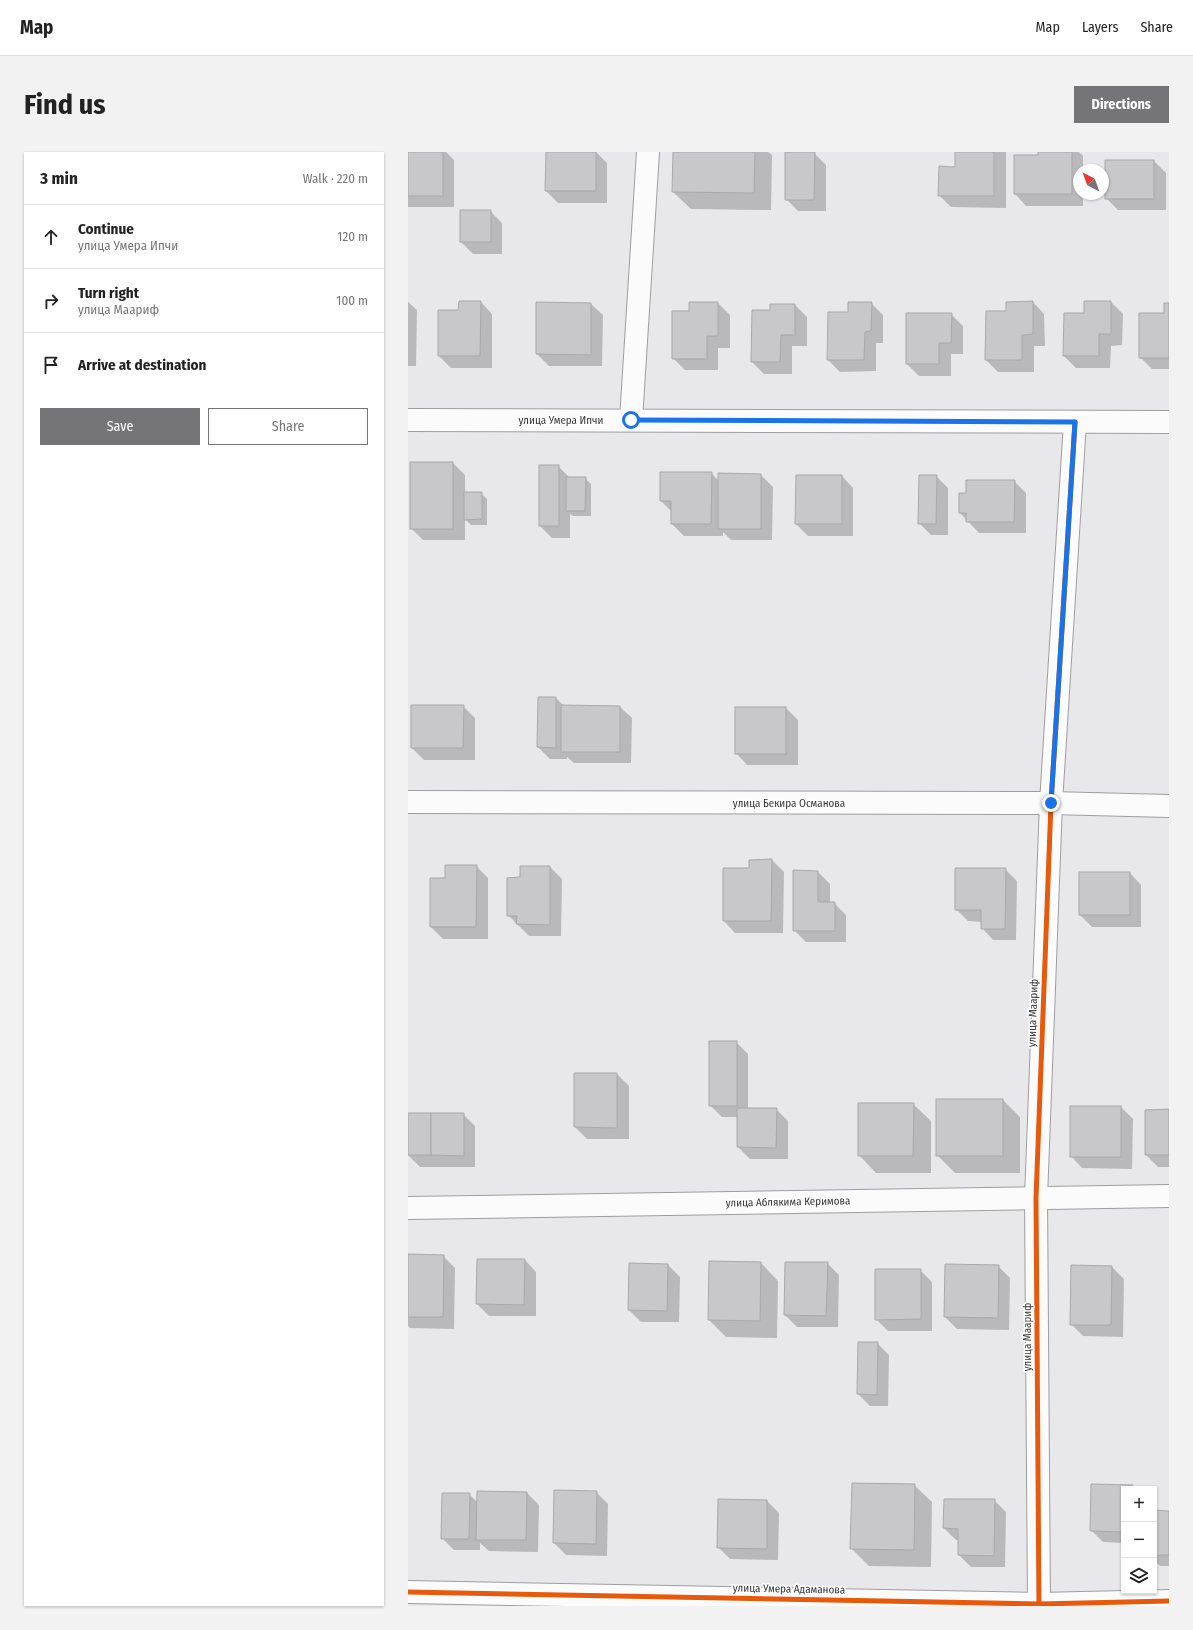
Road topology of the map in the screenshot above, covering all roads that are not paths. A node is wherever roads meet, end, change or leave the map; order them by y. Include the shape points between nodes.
1 (648, 152) edge
2 (408, 420) edge
3 (631, 420) junction
4 (1075, 422) junction
5 (1169, 422) edge
6 (408, 802) edge
7 (1051, 803) junction
8 (1169, 806) edge
9 (1169, 1196) edge
10 (1036, 1198) junction
11 (408, 1208) edge
12 (408, 1592) edge
13 (1169, 1601) edge
14 (1039, 1605) edge

1 - 3 street
2 - 3 street, улица Умера Ипчи
3 - 4 street, улица Умера Ипчи
4 - 5 street, улица Умера Ипчи
4 - 7 street, улица Маариф
6 - 7 street, улица Бекира Османова
7 - 8 street, улица Бекира Османова
7 - 10 street, улица Маариф
9 - 10 street, улица Аблякима Керимова
10 - 11 street, улица Аблякима Керимова
10 - 14 street, улица Маариф
12 - 14 street, улица Умера Адаманова
13 - 14 street, улица Умера Адаманова

